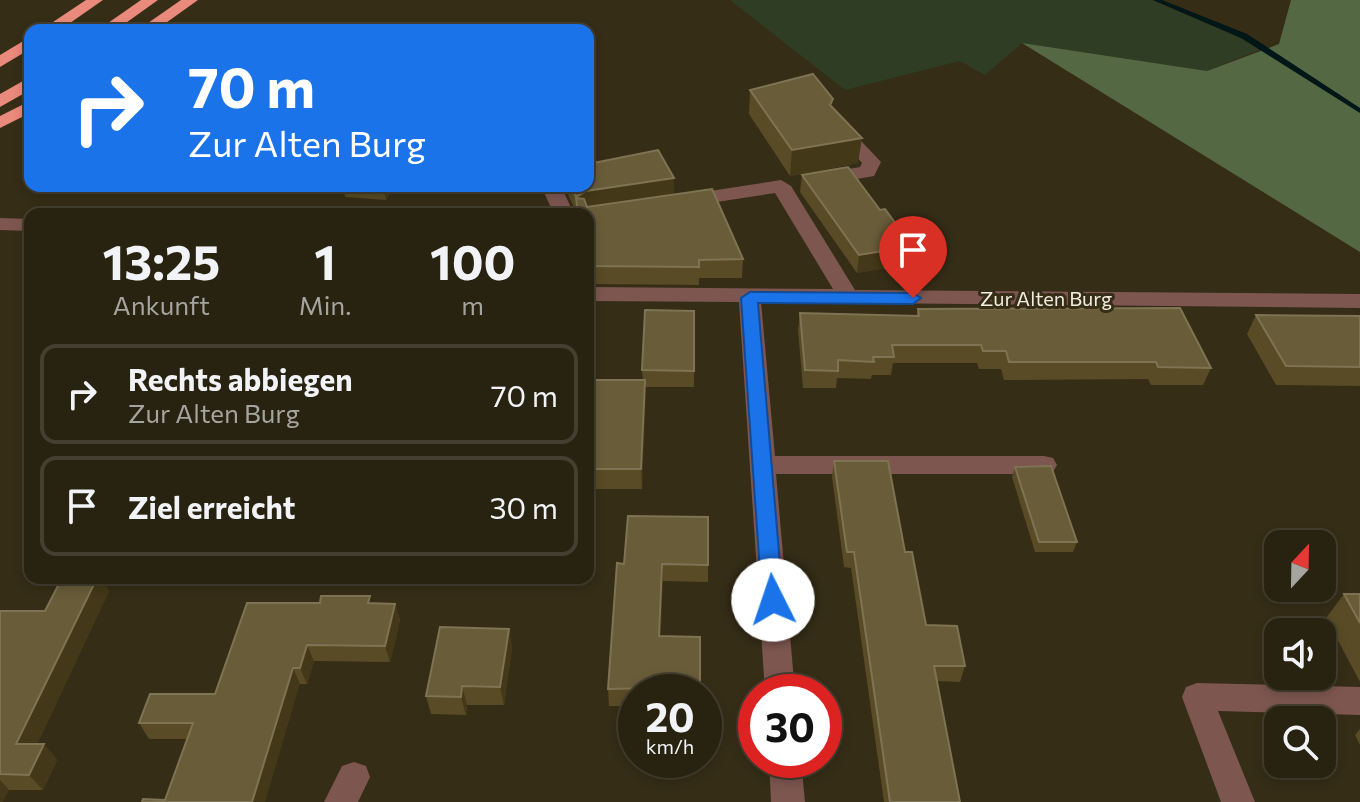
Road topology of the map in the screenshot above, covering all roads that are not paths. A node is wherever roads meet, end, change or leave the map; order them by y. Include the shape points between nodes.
1 (96, 0) edge
2 (151, 0) edge
3 (191, 0) edge
4 (58, 24) edge
5 (115, 24) edge
6 (155, 24) edge
7 (24, 46) edge
8 (0, 62) edge
9 (24, 86) edge
10 (0, 102) edge
11 (24, 109) edge
12 (0, 123) edge
13 (839, 128) edge
14 (796, 184) junction
15 (662, 204) edge
16 (0, 224) edge
17 (24, 225) edge
18 (594, 294) edge
19 (750, 298) junction
20 (849, 298) junction
21 (1360, 301) edge
22 (763, 465) junction
23 (1044, 465) edge
24 (779, 674) edge
25 (1360, 701) edge
26 (786, 778) edge
27 (788, 802) edge
28 (1238, 802) edge

1 - 4 highway
2 - 5 highway
3 - 6 highway
7 - 8 highway
9 - 10 highway
11 - 12 highway
13 - 14 street via 872,162 867,172
14 - 15 street
14 - 20 street
16 - 17 street
18 - 19 street, Zur Alten Burg
19 - 20 street, Zur Alten Burg
19 - 22 street
20 - 21 street, Zur Alten Burg
22 - 23 street
22 - 24 street
25 - 28 street via 1197,697
26 - 27 street

